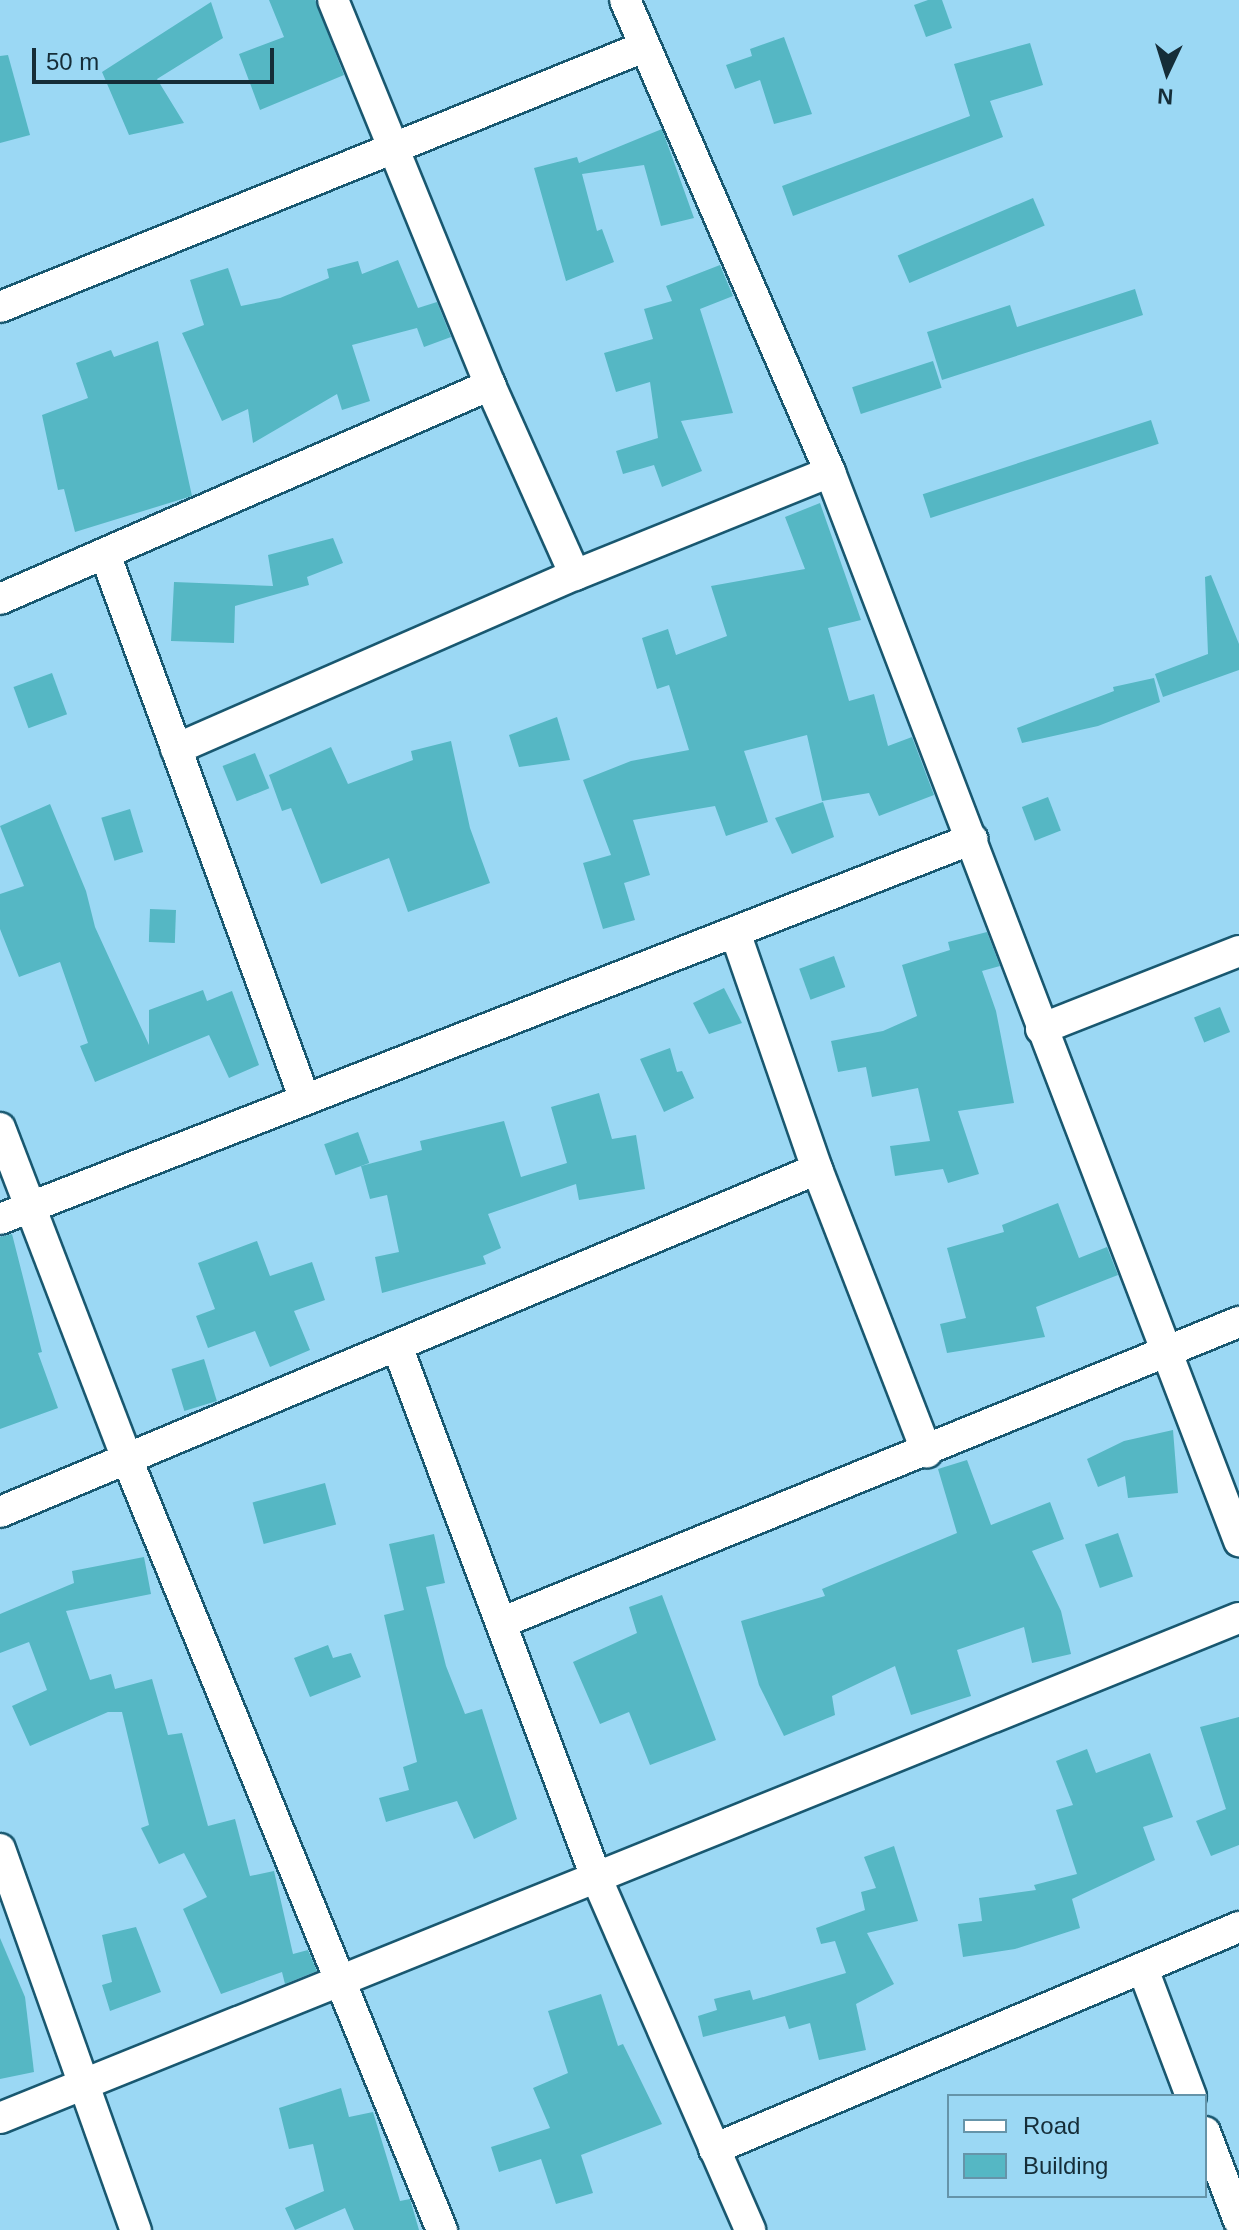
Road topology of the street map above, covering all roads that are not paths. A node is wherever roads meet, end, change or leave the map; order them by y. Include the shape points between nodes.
1 (333, 0) edge
2 (625, 0) edge
3 (644, 47) junction
4 (392, 149) junction
5 (0, 307) edge
6 (490, 385) junction
7 (830, 472) junction
8 (105, 554) junction
9 (575, 575) junction
10 (0, 599) edge
11 (176, 749) junction
12 (972, 839) junction
13 (735, 932) junction
14 (1239, 951) edge
15 (1041, 1029) junction
16 (305, 1100) junction
17 (0, 1128) edge
18 (817, 1169) junction
19 (33, 1206) junction
20 (0, 1219) edge
21 (1239, 1322) edge
22 (397, 1346) junction
23 (1169, 1351) junction
24 (927, 1452) junction
25 (127, 1459) junction
26 (0, 1512) edge
27 (1239, 1541) edge
28 (1239, 1618) edge
29 (503, 1622) junction
30 (0, 1849) edge
31 (596, 1877) junction
32 (1239, 1927) edge
33 (1143, 1969) junction
34 (343, 1979) junction
35 (86, 2083) junction
36 (1190, 2094) edge
37 (0, 2118) edge
38 (1207, 2137) edge
39 (714, 2149) junction
40 (1239, 2221) edge
41 (136, 2230) edge
42 (442, 2230) edge
43 (750, 2230) edge

1 - 4 street
2 - 3 street
3 - 4 street
3 - 7 street
4 - 5 street
4 - 6 street
6 - 8 street
6 - 9 street
7 - 9 street
7 - 12 street
8 - 10 street
8 - 11 street
9 - 11 street
11 - 16 street
12 - 13 street
12 - 15 street
13 - 16 street
13 - 18 street
14 - 15 street
15 - 23 street
16 - 19 street
17 - 19 street
18 - 22 street
18 - 24 street
19 - 20 street
19 - 25 street
21 - 23 street
22 - 25 street
22 - 29 street
23 - 24 street
23 - 27 street
24 - 29 street
25 - 26 street
25 - 34 street
28 - 31 street
29 - 31 street
30 - 35 street
31 - 34 street
31 - 39 street
32 - 33 street
33 - 36 street
33 - 39 street
34 - 35 street
34 - 42 street
35 - 37 street
35 - 41 street
38 - 40 street
39 - 43 street

